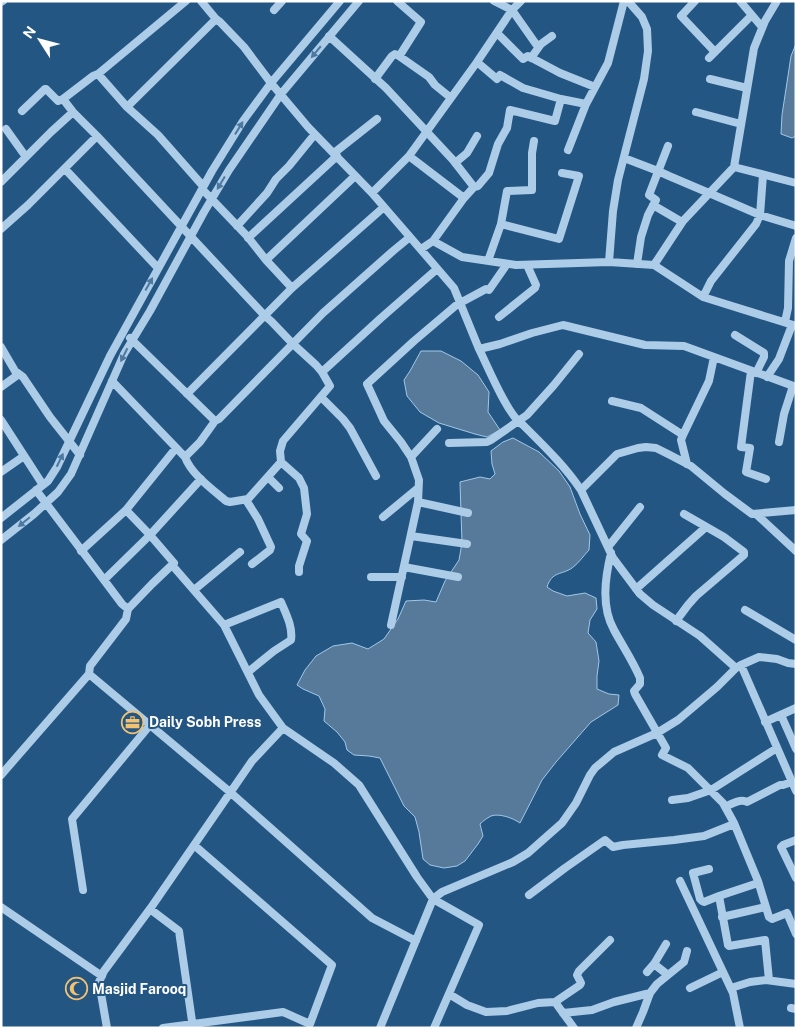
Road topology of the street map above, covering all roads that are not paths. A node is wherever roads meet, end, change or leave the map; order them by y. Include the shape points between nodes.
1 (186, 1) edge
2 (202, 1) edge
3 (282, 1) edge
4 (340, 1) edge
5 (359, 1) edge
6 (397, 1) edge
7 (494, 1) edge
8 (624, 1) edge
9 (628, 1) edge
10 (694, 1) edge
11 (740, 1) edge
12 (777, 1) edge
13 (519, 2) edge
14 (274, 10) dead end
15 (512, 10) junction
16 (752, 15) junction
17 (216, 19) junction
18 (762, 27) junction
19 (497, 32) junction
20 (329, 36) junction
21 (552, 36) dead end
22 (538, 47) junction
23 (715, 52) junction
24 (399, 56) junction
25 (531, 58) junction
26 (709, 58) dead end
27 (477, 62) junction
28 (98, 74) junction
29 (375, 79) junction
30 (710, 79) dead end
31 (271, 83) junction
32 (595, 87) junction
33 (747, 88) junction
34 (281, 94) junction
35 (451, 98) junction
36 (63, 99) junction
37 (561, 99) junction
38 (586, 104) junction
39 (127, 107) junction
40 (22, 111) dead end
41 (73, 112) junction
42 (696, 112) dead end
43 (377, 119) dead end
44 (741, 124) junction
45 (6, 129) dead end
46 (426, 132) junction
47 (315, 134) junction
48 (97, 136) junction
49 (478, 136) dead end
50 (534, 141) dead end
51 (668, 146) dead end
52 (568, 150) dead end
53 (335, 155) junction
54 (409, 156) junction
55 (26, 157) junction
56 (624, 158) junction
57 (455, 163) junction
58 (734, 167) junction
59 (65, 169) junction
60 (658, 171) junction
61 (562, 173) dead end
62 (763, 175) junction
63 (355, 176) junction
64 (3, 177) edge
65 (796, 184) edge
66 (202, 187) junction
67 (474, 187) junction
68 (372, 193) junction
69 (709, 193) junction
70 (464, 198) junction
71 (211, 200) junction
72 (653, 205) junction
73 (384, 206) junction
74 (760, 215) junction
75 (682, 222) junction
76 (501, 224) junction
77 (181, 226) junction
78 (237, 226) junction
79 (796, 226) edge
80 (1, 229) edge
81 (190, 236) junction
82 (410, 237) junction
83 (248, 238) junction
84 (434, 241) junction
85 (795, 242) edge
86 (421, 249) junction
87 (266, 260) junction
88 (488, 261) junction
89 (609, 262) junction
90 (507, 264) junction
91 (637, 264) junction
92 (527, 265) junction
93 (654, 265) junction
94 (158, 268) junction
95 (437, 269) junction
96 (292, 288) junction
97 (702, 297) junction
98 (139, 303) junction
99 (460, 303) junction
100 (150, 311) junction
101 (265, 316) junction
102 (499, 317) dead end
103 (791, 325) edge
104 (124, 331) junction
105 (735, 336) dead end
106 (133, 340) junction
107 (293, 344) junction
108 (1, 347) edge
109 (479, 349) junction
110 (579, 354) dead end
111 (714, 357) junction
112 (322, 372) junction
113 (753, 372) junction
114 (19, 374) junction
115 (767, 377) junction
116 (112, 381) junction
117 (794, 386) edge
118 (1, 387) edge
119 (187, 394) junction
120 (321, 397) junction
121 (612, 401) dead end
122 (216, 421) junction
123 (517, 421) junction
124 (3, 426) edge
125 (438, 429) dead end
126 (682, 435) junction
127 (69, 442) junction
128 (779, 442) dead end
129 (449, 443) dead end
130 (176, 448) junction
131 (80, 455) junction
132 (24, 456) junction
133 (185, 457) junction
134 (411, 457) junction
135 (281, 462) junction
136 (687, 464) junction
137 (1, 472) edge
138 (376, 476) dead end
139 (268, 477) junction
140 (201, 479) junction
141 (766, 479) dead end
142 (40, 488) junction
143 (279, 488) dead end
144 (418, 488) junction
145 (581, 490) junction
146 (246, 500) junction
147 (418, 502) junction
148 (45, 503) junction
149 (640, 507) dead end
150 (126, 510) junction
151 (796, 510) edge
152 (468, 513) dead end
153 (684, 514) dead end
154 (756, 514) junction
155 (384, 517) dead end
156 (1, 518) edge
157 (706, 527) junction
158 (150, 535) junction
159 (411, 536) junction
160 (1, 540) edge
161 (467, 544) dead end
162 (609, 550) junction
163 (81, 551) junction
164 (796, 551) edge
165 (240, 552) dead end
166 (252, 564) dead end
167 (172, 565) junction
168 (404, 567) junction
169 (299, 572) dead end
170 (402, 577) junction
171 (458, 577) dead end
172 (371, 578) dead end
173 (104, 580) junction
174 (636, 589) junction
175 (194, 590) junction
176 (128, 609) junction
177 (746, 610) dead end
178 (676, 621) junction
179 (390, 624) dead end
180 (224, 625) junction
181 (796, 640) edge
182 (796, 664) edge
183 (738, 667) junction
184 (248, 672) junction
185 (90, 674) junction
186 (796, 708) edge
187 (781, 715) junction
188 (765, 722) junction
189 (150, 725) junction
190 (283, 728) junction
191 (657, 733) junction
192 (777, 748) junction
193 (796, 749) edge
194 (1, 775) edge
195 (792, 782) junction
196 (711, 790) junction
197 (796, 791) edge
198 (230, 792) junction
199 (672, 800) dead end
200 (725, 807) junction
201 (734, 824) junction
202 (796, 840) edge
203 (194, 845) junction
204 (709, 869) dead end
205 (796, 878) edge
206 (680, 881) dead end
207 (758, 883) junction
208 (83, 890) dead end
209 (529, 895) dead end
210 (719, 896) junction
211 (434, 899) junction
212 (1, 907) edge
213 (766, 907) junction
214 (150, 908) junction
215 (722, 917) junction
216 (796, 934) edge
217 (610, 940) dead end
218 (416, 941) junction
219 (666, 944) dead end
220 (687, 951) dead end
221 (654, 964) junction
222 (647, 972) dead end
223 (723, 972) junction
224 (102, 976) junction
225 (668, 976) junction
226 (769, 980) junction
227 (796, 984) edge
228 (690, 988) dead end
229 (731, 988) junction
230 (650, 993) junction
231 (449, 994) junction
232 (555, 1002) junction
233 (563, 1013) junction
234 (310, 1024) junction
235 (193, 1026) edge
236 (107, 1028) edge
237 (163, 1028) edge
238 (318, 1028) edge
239 (380, 1028) edge
240 (434, 1028) edge
241 (574, 1028) edge
242 (636, 1028) edge
243 (740, 1028) edge

1 - 28 street
2 - 17 street
3 - 14 street
4 - 31 street
5 - 20 street
6 - 24 street via 421,22
7 - 15 street
8 - 32 street via 608,63
9 - 56 street via 642,17 647,29 648,51
10 - 23 street via 681,16
11 - 16 street
12 - 18 street
13 - 15 street
15 - 19 street
15 - 22 street
16 - 18 street
16 - 23 street
17 - 31 street via 244,47
17 - 39 street
18 - 33 street via 754,48
19 - 25 street via 523,59
19 - 27 street
20 - 29 street
20 -> 34 street
21 - 22 street
22 - 25 street
23 - 26 street
24 - 29 street via 392,56
24 - 35 street via 429,76 434,85
25 - 32 street
27 - 35 street
27 - 37 street via 497,79 500,75 523,88
28 - 36 street
28 - 39 street
29 - 46 street
30 - 33 street
31 - 34 street
66 -> 31 street
32 - 38 street
33 - 44 street
34 - 47 street
34 -> 71 street
35 - 46 street
36 - 40 street via 58,101 45,89
36 - 41 street
37 - 38 street
37 - 67 street via 555,121 510,110 507,128 498,144 490,173
38 - 52 street
39 - 66 street via 158,135
41 - 48 street
41 - 55 street
42 - 44 street
43 - 53 street
44 - 58 street
45 - 55 street
46 - 54 street
46 - 57 street
47 - 53 street
47 - 78 street
48 - 59 street
48 - 77 street
49 - 57 street via 467,153
50 - 76 street via 532,190 506,191
51 - 60 street
53 - 63 street
53 - 83 street
54 - 68 street
54 - 70 street
55 - 64 street
56 - 60 street
56 - 89 street via 613,211
57 - 67 street
58 - 62 street
58 - 69 street
59 - 80 street
59 - 94 street
60 - 69 street
60 - 72 street via 649,195 656,200
61 - 76 street via 579,176 559,239
62 - 65 street
62 - 74 street
63 - 68 street
63 - 87 street
66 - 71 street
66 - 77 street
67 - 70 street
68 - 73 street
69 - 74 street
69 - 75 street
70 - 84 street
71 - 78 street
71 - 81 street
72 - 75 street
72 - 91 street via 641,237
73 - 82 street
73 - 96 street
74 - 79 street
74 - 97 street
75 - 93 street
76 - 88 street
77 - 81 street
77 - 94 street
78 - 83 street
81 - 100 street
81 - 101 street
82 - 86 street
82 - 107 street via 322,313
83 - 87 street
84 - 86 street
84 - 88 street via 462,257
85 - 103 street via 789,261
86 - 95 street
87 - 96 street
88 - 90 street
89 - 91 street
89 - 92 street
90 - 92 street
90 - 99 street via 489,290
91 - 93 street
92 - 102 street via 535,288
93 - 97 street
98 -> 94 street
95 - 99 street via 454,288
95 - 112 street
96 - 101 street
97 - 103 street
98 - 100 street
98 - 104 street
99 - 109 street
99 - 134 street via 367,384 384,422
100 - 106 street
101 - 107 street
101 - 119 street
103 - 115 street via 779,358
104 - 106 street
104 - 127 street
105 - 113 street via 764,353
106 -> 116 street
106 - 119 street
107 - 112 street
107 - 122 street
108 - 114 street
109 - 111 street via 563,326 645,345 684,346
109 - 123 street
110 - 123 street via 527,415
111 - 113 street
111 - 126 street via 709,381
112 - 120 street via 330,386
113 - 115 street
113 - 141 street via 741,447 750,448 746,472
114 - 118 street
114 - 127 street
115 - 117 street
116 - 130 street
116 - 131 street
117 - 128 street
119 - 122 street
120 - 135 street via 283,441
120 - 138 street via 344,419
121 - 126 street via 641,408
122 - 133 street
123 - 129 street via 487,442
123 - 145 street via 558,461
124 - 132 street
125 - 134 street
126 - 136 street
127 - 131 street
142 -> 127 street via 57,468
130 - 133 street
130 - 150 street
131 - 148 street via 58,492
132 - 137 street
132 - 142 street
133 - 140 street
134 - 144 street via 419,480
135 - 139 street
135 - 169 street via 299,478 304,488 307,514 302,534 307,541
136 - 145 street via 656,448 638,448 618,454
136 - 154 street
139 - 143 street
139 - 146 street
140 - 146 street via 226,501
140 - 158 street
142 - 148 street
142 - 156 street
144 - 147 street
144 - 155 street
145 - 162 street
146 - 166 street via 271,547
147 - 152 street
147 - 159 street
148 -> 160 street
148 - 163 street
149 - 162 street
150 - 158 street
150 - 163 street
151 - 154 street
153 - 157 street
154 - 164 street
157 - 174 street
157 - 178 street via 744,554 696,596
158 - 167 street via 174,563
158 - 173 street
159 - 161 street
159 - 168 street
162 - 174 street
162 - 191 street via 607,612 638,672 640,684 634,691
163 - 173 street
165 - 175 street
167 - 175 street
167 - 176 street
168 - 170 street
168 - 171 street
170 - 172 street
170 - 179 street
173 - 176 street
174 - 178 street
175 - 180 street
176 - 185 street via 126,619 90,666
177 - 181 street
178 - 183 street
180 - 184 street
180 - 184 street via 281,602 292,638
182 - 183 street via 758,657
183 - 188 street
183 - 191 street via 678,720
184 - 190 street
185 - 189 street
185 - 194 street
186 - 187 street
187 - 188 street
187 - 193 street
188 - 192 street
189 - 198 street
189 - 208 street via 72,819
190 - 198 street via 252,761
190 - 211 street via 360,785
191 - 196 street via 666,748 662,755 688,768
191 - 211 street via 614,752 596,768 562,823 523,857 442,892
192 - 195 street
192 - 196 street
195 - 197 street
195 - 200 street via 747,802 741,800
196 - 199 street
196 - 200 street
198 - 203 street
198 - 218 street via 372,918
200 - 201 street
201 - 207 street
201 - 209 street via 704,836 674,840 613,847 605,840
202 - 205 street via 781,847
203 - 214 street
203 - 234 street via 332,965
204 - 210 street via 693,873 700,899 704,902
206 - 223 street
207 - 210 street
207 - 213 street
210 - 215 street
211 - 218 street
211 - 231 street via 479,925
212 - 224 street
213 - 215 street
213 - 216 street via 772,918 787,913
214 - 224 street
214 - 235 street via 179,931
215 - 226 street via 729,946 764,940
217 - 232 street via 579,970 580,986
218 - 239 street
219 - 221 street
220 - 225 street via 684,962
221 - 222 street
221 - 225 street
223 - 228 street
223 - 229 street
224 - 236 street via 100,992
225 - 230 street
226 - 227 street
226 - 229 street
229 - 243 street
230 - 233 street via 592,1010
230 - 242 street
231 - 232 street via 486,1012
231 - 240 street
232 - 233 street
233 - 241 street
234 - 235 street via 283,1012
234 - 238 street
235 - 237 street

